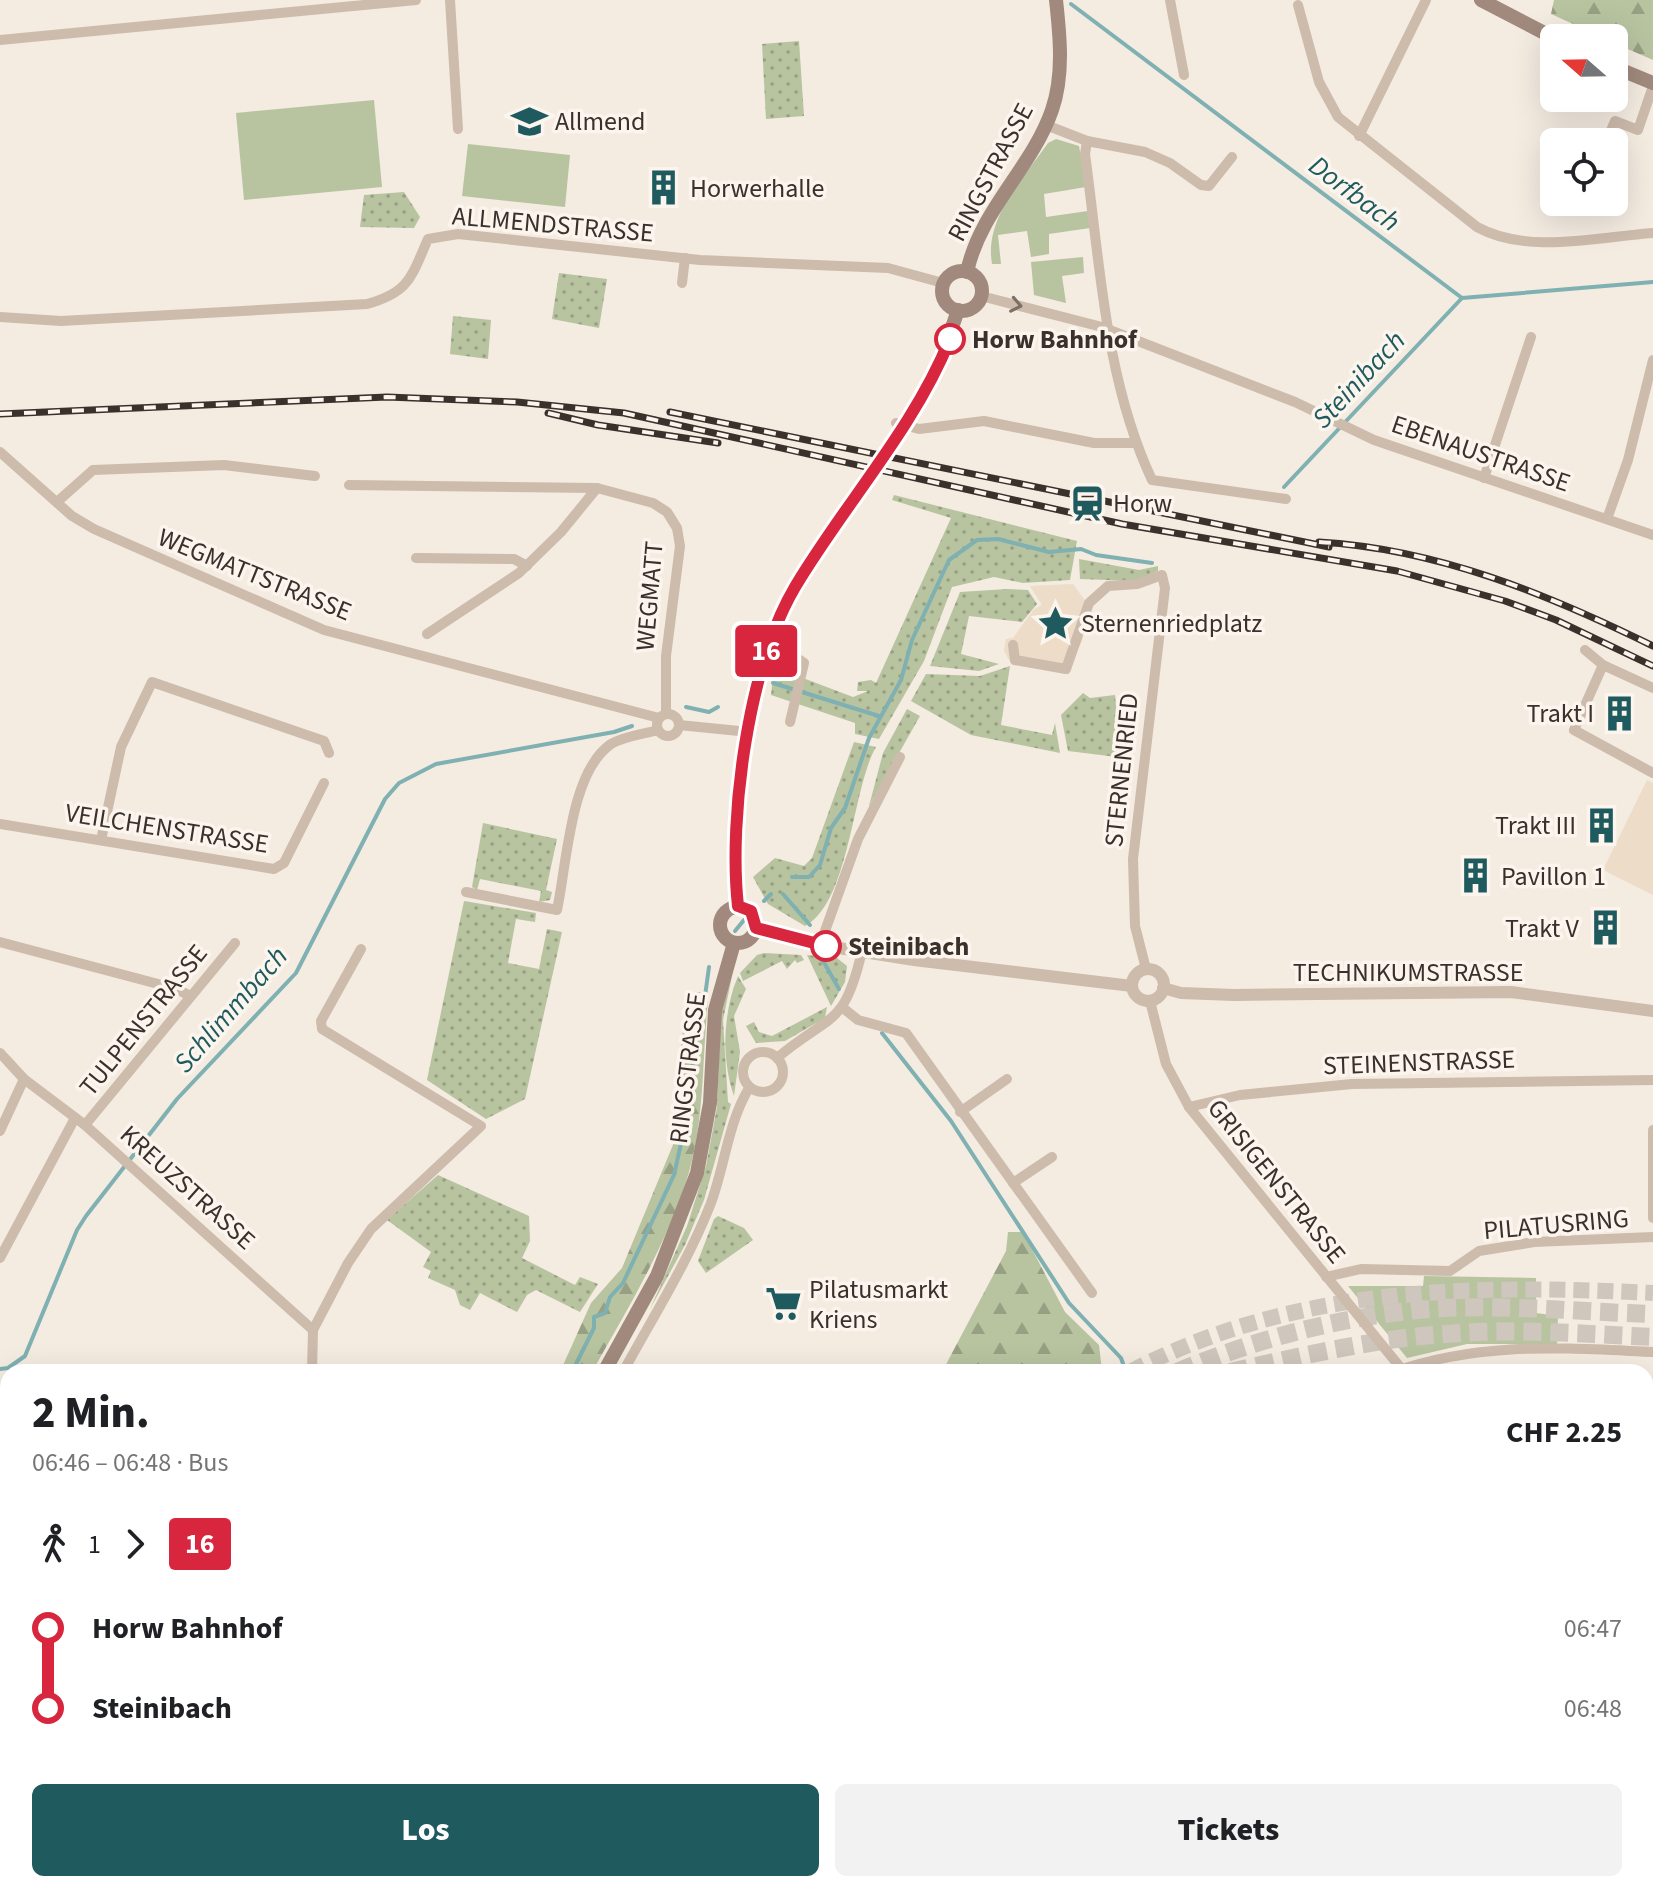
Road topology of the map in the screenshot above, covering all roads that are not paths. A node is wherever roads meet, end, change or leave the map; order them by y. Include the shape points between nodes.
1 (416, 0) edge
2 (450, 0) edge
3 (1056, 0) edge
4 (1170, 0) edge
5 (1426, 0) edge
6 (1481, 0) edge
7 (1298, 5) dead end
8 (1540, 31) edge
9 (0, 40) edge
10 (1628, 73) edge
11 (1184, 75) dead end
12 (1653, 84) edge
13 (1046, 125) junction
14 (1612, 128) edge
15 (458, 129) dead end
16 (1359, 136) junction
17 (1087, 141) junction
18 (1232, 157) dead end
19 (1653, 233) edge
20 (685, 258) junction
21 (967, 272) junction
22 (682, 283) dead end
23 (943, 283) junction
24 (981, 296) junction
25 (958, 310) junction
26 (0, 317) edge
27 (1110, 330) junction
28 (1531, 337) dead end
29 (1653, 360) edge
30 (911, 413) tunnel mouth
31 (896, 423) dead end
32 (1135, 443) junction
33 (0, 452) edge
34 (315, 476) dead end
35 (1484, 478) junction
36 (349, 485) dead end
37 (597, 488) junction
38 (859, 492) tunnel mouth
39 (1286, 499) dead end
40 (57, 502) junction
41 (1607, 519) junction
42 (1653, 535) edge
43 (416, 558) dead end
44 (527, 566) junction
45 (427, 634) dead end
46 (795, 641) dead end
47 (1013, 645) dead end
48 (1585, 650) dead end
49 (1603, 665) junction
50 (1653, 688) edge
51 (661, 721) junction
52 (790, 722) dead end
53 (679, 725) junction
54 (749, 732) junction
55 (329, 753) dead end
56 (900, 757) dead end
57 (1653, 773) edge
58 (324, 783) dead end
59 (0, 824) edge
60 (101, 840) junction
61 (466, 892) dead end
62 (738, 906) junction
63 (756, 928) junction
64 (0, 942) edge
65 (235, 943) dead end
66 (734, 943) junction
67 (820, 945) junction
68 (361, 949) dead end
69 (862, 951) junction
70 (1146, 969) junction
71 (1132, 986) junction
72 (1163, 988) junction
73 (190, 996) junction
74 (1150, 1001) junction
75 (843, 1008) junction
76 (1653, 1011) edge
77 (0, 1053) edge
78 (777, 1058) junction
79 (24, 1079) junction
80 (1007, 1079) dead end
81 (1653, 1080) edge
82 (749, 1088) junction
83 (1189, 1107) junction
84 (960, 1112) junction
85 (75, 1118) junction
86 (85, 1125) junction
87 (1653, 1130) edge
88 (0, 1131) edge
89 (1052, 1157) dead end
90 (1013, 1183) junction
91 (1653, 1218) edge
92 (1653, 1237) edge
93 (0, 1258) edge
94 (1326, 1277) junction
95 (1092, 1293) dead end
96 (313, 1330) junction
97 (1653, 1352) edge
98 (312, 1364) edge
99 (608, 1364) edge
100 (628, 1364) edge
101 (1394, 1364) edge
102 (1424, 1364) edge

1 - 9 street
2 - 15 street
3 - 13 main road, RINGSTRASSE via 1059,77
4 - 11 street
5 - 16 street
6 - 8 main road
7 - 16 street via 1319,82 1338,117
10 - 12 main road
12 - 14 street via 1638,130 1615,121
13 - 17 street
13 - 21 main road, RINGSTRASSE via 998,200
16 - 19 street via 1494,237 1542,242
17 - 18 street via 1145,152 1209,186
17 - 27 street
20 - 22 street
20 - 23 street, ALLMENDSTRASSE via 888,268
20 - 26 street, ALLMENDSTRASSE via 458,234 428,239 414,274 399,291 367,304 61,321
21 - 23 main road via 953,273
21 - 24 main road via 980,284
23 - 25 main road via 945,302
24 - 25 main road via 973,307
24 -> 27 street, EBENAUSTRASSE
25 - 30 main road via 939,366
27 - 32 street via 1123,409
27 - 35 street, EBENAUSTRASSE
28 - 35 street
29 - 41 street
31 - 32 street via 919,429 984,421 1094,443
32 - 39 street via 1152,480
33 - 40 street, WEGMATTSTRASSE
34 - 40 street via 224,465 93,470
35 - 41 street, EBENAUSTRASSE
36 - 37 street, WEGMATT
37 - 44 street
37 - 51 street, WEGMATT via 653,503 677,528 680,546
38 - 54 main road via 793,590 777,624 757,683
40 - 51 street, WEGMATTSTRASSE via 94,529 324,630
41 - 42 street, EBENAUSTRASSE
43 - 44 street via 514,559
44 - 45 street
46 - 52 street via 789,653 804,663
47 - 70 street, STERNENRIED via 1015,660 1066,669 1089,603 1108,586 1162,575 1165,588 1132,873 1135,926
48 - 49 street
49 - 50 street
49 - 57 street via 1574,730
51 - 53 street via 673,715
51 - 53 street via 670,736
51 - 61 street via 614,742 597,755 584,777 557,910
53 - 54 street
54 - 62 main road via 734,837
55 - 60 street via 324,741 152,682 114,770
56 - 67 street via 858,839
58 - 60 street, VEILCHENSTRASSE via 284,863 274,869
59 - 60 street, VEILCHENSTRASSE
62 - 63 main road via 751,911
62 - 66 main road via 726,911 720,922 723,936
63 - 66 main road via 750,939
63 - 67 street
64 - 73 street
65 - 73 street, TULPENSTRASSE
66 - 99 main road, RINGSTRASSE via 715,1010 710,1103 697,1173 672,1243
67 - 69 street
68 - 96 street via 321,1021 322,1029 481,1126 371,1229
69 - 71 street
69 - 75 street
70 - 71 street via 1134,977
70 - 72 street via 1159,974
71 - 74 street via 1140,999
72 - 74 street
72 - 76 street, TECHNIKUMSTRASSE via 1234,995 1511,992
73 - 86 street, TULPENSTRASSE
74 - 83 street, GRISIGENSTRASSE via 1166,1064
75 - 78 street
75 - 84 street via 858,1020 906,1033
77 - 79 street, KREUZSTRASSE
78 - 82 street via 783,1071 779,1084 769,1092
78 - 82 street via 767,1052 749,1057 742,1072
79 - 85 street, KREUZSTRASSE
79 - 88 street
80 - 84 street
81 - 83 street, STEINENSTRASSE via 1352,1084 1240,1095
82 - 100 street, RINGSTRASSE via 733,1123 711,1202
83 - 94 street, GRISIGENSTRASSE
84 - 90 street
85 - 86 street, KREUZSTRASSE
85 - 93 street
86 - 96 street, KREUZSTRASSE
87 - 91 street
89 - 90 street
90 - 95 street
92 - 94 street, PILATUSRING via 1534,1242 1479,1251 1450,1271 1361,1269
94 - 101 street, GRISIGENSTRASSE
96 - 98 street
97 - 102 street via 1469,1351

